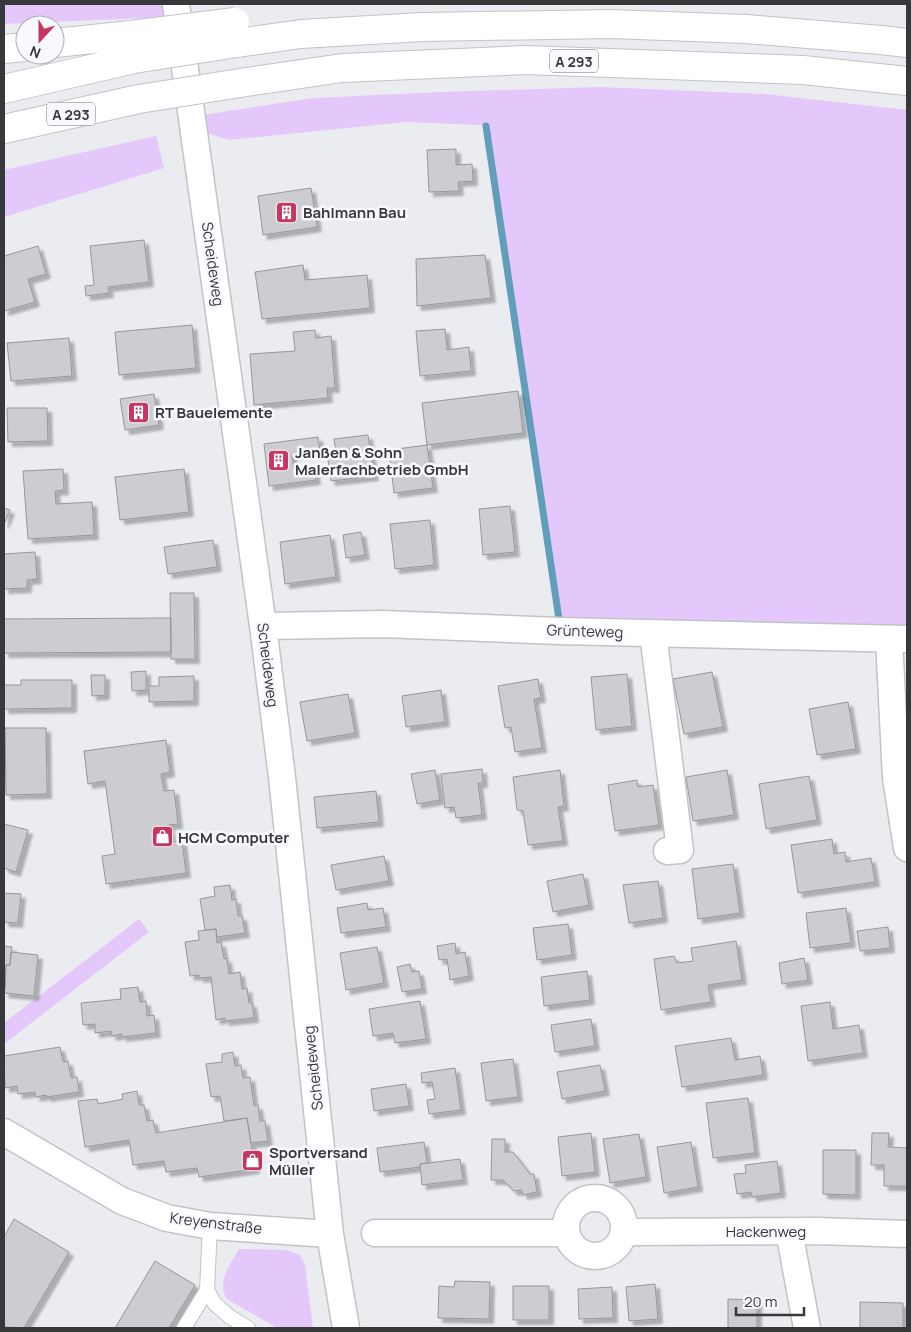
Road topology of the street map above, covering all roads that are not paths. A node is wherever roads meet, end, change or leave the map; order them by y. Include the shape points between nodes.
1 (176, 4) edge
2 (907, 43) edge
3 (65, 44) edge
4 (133, 47) junction
5 (907, 81) edge
6 (4, 89) edge
7 (4, 129) edge
8 (263, 626) junction
9 (653, 634) junction
10 (898, 639) edge
11 (907, 848) edge
12 (681, 850) dead end
13 (4, 1132) edge
14 (210, 1226) junction
15 (789, 1231) junction
16 (566, 1232) junction
17 (624, 1232) junction
18 (375, 1233) dead end
19 (330, 1234) junction
20 (907, 1234) edge
21 (207, 1290) junction
22 (184, 1328) edge
23 (248, 1328) edge
24 (346, 1328) edge
25 (807, 1328) edge

1 - 8 street, Scheideweg
2 - 4 highway, bridge via 746,29 611,24 422,27 301,34 236,32
3 - 4 highway
4 - 6 highway
5 - 7 highway, A 293, bridge via 803,70 525,60 342,68 139,99
8 - 9 street, Grünteweg via 382,624
8 - 19 street, Scheideweg via 285,800
9 - 10 street, Grünteweg
9 - 12 street
10 - 11 street via 896,778
13 - 14 street, Kreyenstraße via 122,1201 167,1218
14 - 19 street, Kreyenstraße
14 - 21 lane
15 - 17 street, Hackenweg
15 - 20 street, Hackenweg
15 - 25 street
16 - 17 street via 574,1249 590,1256 608,1254 621,1241
16 - 17 street via 569,1212 585,1200 595,1198 617,1208 624,1222
16 - 18 street
19 - 24 street, Scheideweg
21 - 22 lane
21 - 23 lane via 215,1304 230,1318

